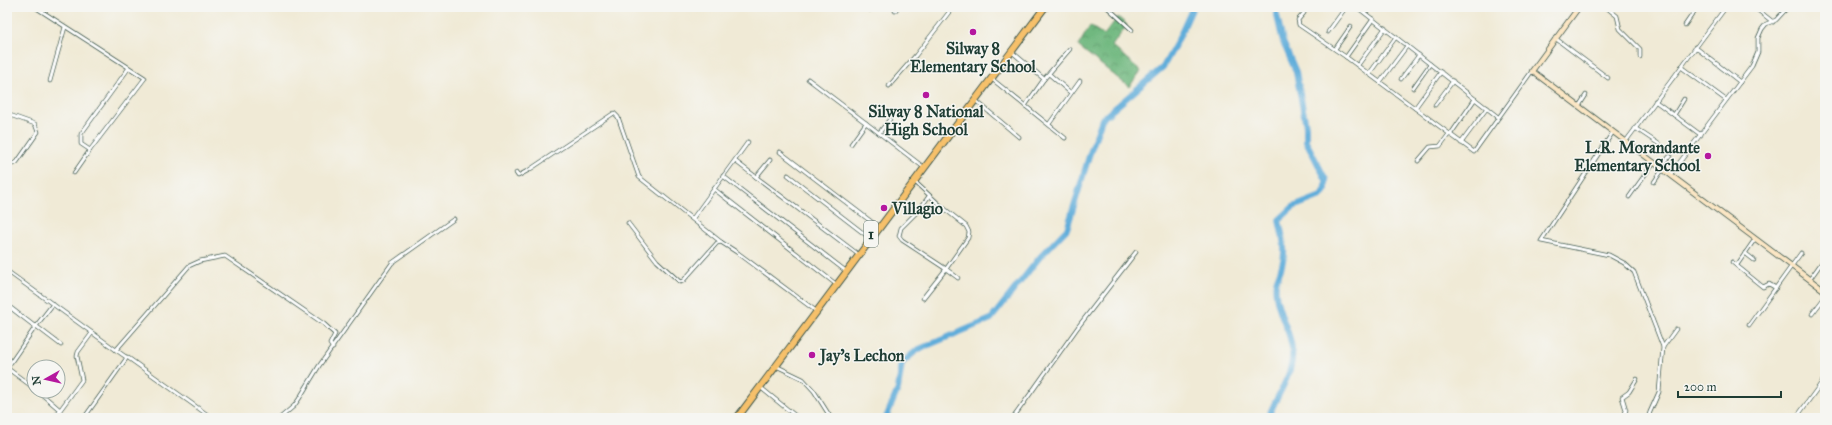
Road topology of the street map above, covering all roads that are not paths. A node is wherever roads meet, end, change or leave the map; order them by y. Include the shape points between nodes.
1 (35, 7) edge
2 (898, 7) edge
3 (952, 7) edge
4 (1043, 7) edge
5 (1107, 7) edge
6 (1346, 7) edge
7 (1357, 7) edge
8 (1579, 7) edge
9 (1606, 7) edge
10 (1693, 7) edge
11 (1726, 7) edge
12 (1754, 7) edge
13 (1788, 7) edge
14 (895, 11) dead end
15 (1304, 13) dead end
16 (1373, 19) junction
17 (1773, 22) junction
18 (1685, 25) dead end
19 (1351, 26) dead end
20 (65, 27) junction
21 (1385, 28) junction
22 (1132, 30) dead end
23 (1328, 32) dead end
24 (1396, 37) junction
25 (1555, 38) junction
26 (1407, 46) junction
27 (1695, 47) junction
28 (1070, 49) dead end
29 (1335, 49) junction
30 (1012, 51) junction
31 (1419, 55) junction
32 (1346, 57) junction
33 (1640, 57) dead end
34 (1430, 64) junction
35 (1358, 65) junction
36 (1681, 68) junction
37 (128, 69) junction
38 (1532, 71) junction
39 (1441, 72) junction
40 (1050, 74) junction
41 (1369, 74) junction
42 (991, 78) junction
43 (1608, 78) dead end
44 (808, 79) dead end
45 (1044, 79) junction
46 (1400, 79) dead end
47 (50, 80) dead end
48 (1080, 81) dead end
49 (1380, 82) junction
50 (1453, 82) junction
51 (1740, 82) junction
52 (889, 86) dead end
53 (1413, 88) dead end
54 (1071, 93) junction
55 (1586, 95) dead end
56 (1475, 99) junction
57 (1684, 99) dead end
58 (975, 100) junction
59 (1726, 100) junction
60 (1655, 102) junction
61 (1435, 105) dead end
62 (1025, 106) junction
63 (1579, 106) junction
64 (1414, 108) junction
65 (1487, 108) junction
66 (7, 114) edge
67 (1674, 115) junction
68 (1498, 117) junction
69 (890, 119) dead end
70 (866, 123) junction
71 (1048, 124) junction
72 (1635, 128) junction
73 (1613, 132) junction
74 (879, 133) junction
75 (1449, 134) junction
76 (1701, 135) junction
77 (1018, 137) dead end
78 (1065, 138) dead end
79 (748, 142) dead end
80 (1626, 142) junction
81 (1461, 143) junction
82 (851, 144) dead end
83 (1658, 144) dead end
84 (90, 150) junction
85 (780, 152) dead end
86 (1670, 156) dead end
87 (770, 160) dead end
88 (7, 161) edge
89 (735, 161) junction
90 (1418, 161) dead end
91 (1654, 162) junction
92 (922, 166) junction
93 (1661, 168) junction
94 (74, 173) dead end
95 (516, 174) dead end
96 (788, 175) dead end
97 (1670, 175) junction
98 (723, 176) junction
99 (756, 177) junction
100 (914, 181) junction
101 (1654, 182) dead end
102 (714, 189) junction
103 (929, 196) junction
104 (1629, 197) dead end
105 (693, 218) junction
106 (454, 219) dead end
107 (628, 222) dead end
108 (877, 226) junction
109 (870, 238) junction
110 (1755, 238) junction
111 (721, 242) junction
112 (1136, 252) dead end
113 (1745, 253) junction
114 (1801, 253) dead end
115 (858, 254) junction
116 (1825, 258) edge
117 (1754, 260) dead end
118 (1732, 262) dead end
119 (1737, 265) junction
120 (1791, 266) junction
121 (946, 269) junction
122 (7, 271) edge
123 (846, 271) junction
124 (958, 278) dead end
125 (1810, 279) junction
126 (836, 284) junction
127 (1776, 288) junction
128 (1825, 291) edge
129 (1825, 297) edge
130 (923, 298) dead end
131 (53, 304) junction
132 (7, 305) edge
133 (816, 311) junction
134 (1812, 314) dead end
135 (1749, 325) dead end
136 (36, 326) junction
137 (1676, 329) dead end
138 (92, 333) junction
139 (61, 345) dead end
140 (1664, 347) junction
141 (333, 348) junction
142 (116, 350) junction
143 (127, 358) junction
144 (776, 366) junction
145 (7, 368) edge
146 (1825, 378) edge
147 (1637, 379) dead end
148 (26, 382) edge
149 (760, 387) junction
150 (47, 399) edge
151 (60, 410) junction
152 (55, 417) dead end
153 (84, 418) edge
154 (212, 418) edge
155 (280, 418) edge
156 (733, 418) edge
157 (737, 418) edge
158 (798, 418) edge
159 (831, 418) edge
160 (1013, 418) edge
161 (1624, 418) edge
162 (1648, 418) edge
163 (1796, 418) edge

1 - 20 street
2 - 14 street
3 - 52 street
4 - 30 highway, 1
4 - 92 highway, 1
5 - 22 street
6 - 23 street
7 - 16 street
8 - 25 street
9 - 33 street via 1617,16 1620,29 1640,49
10 - 18 street via 1694,12
11 - 27 street
12 - 17 street
13 - 17 street
15 - 29 street via 1298,20 1299,25
16 - 21 street
16 - 32 street
17 - 51 street via 1766,24 1759,35 1755,59
19 - 29 street
20 - 37 street
20 - 47 street
21 - 24 street
21 - 35 street
24 - 26 street
24 - 41 street
25 - 38 street
25 - 43 street
26 - 31 street
26 - 49 street
27 - 36 street
27 - 51 street
28 - 40 street
29 - 32 street
30 - 42 highway, 1
30 - 45 street
31 - 34 street
31 - 46 street
32 - 35 street
34 - 39 street
34 - 53 street
35 - 41 street
36 - 59 street
36 - 60 street
37 - 84 street via 81,134 81,144
37 - 84 street via 145,78
38 - 63 street
38 - 68 street
39 - 50 street
39 - 64 street
40 - 45 street
40 - 54 street
41 - 49 street
42 - 58 highway, 1
42 - 62 street
44 - 70 street
45 - 62 street
48 - 54 street
49 - 64 street
50 - 56 street
50 - 61 street
51 - 59 street
54 - 71 street
55 - 63 street
56 - 65 street
56 - 75 street
57 - 67 street
58 - 77 street
58 - 100 highway, 1
59 - 76 street
60 - 67 street
60 - 72 street
62 - 71 street
63 - 73 street
64 - 75 street
65 - 68 street
65 - 81 street
66 - 88 street via 35,124 38,132 18,162 14,164
67 - 76 street
68 - 81 street via 1474,152
69 - 74 street
70 - 74 street
70 - 82 street
71 - 78 street
72 - 80 street
72 - 83 street
73 - 80 street
73 - 140 street via 1542,241 1609,255 1630,267
74 - 92 street
75 - 81 street
75 - 90 street via 1440,146 1430,147
76 - 97 street
79 - 89 street
80 - 91 street
84 - 94 street
85 - 108 street
86 - 93 street
87 - 99 street
89 - 98 street
89 - 99 street
91 - 93 street
91 - 104 street
92 - 108 highway, 1
93 - 97 street
93 - 101 street
95 - 105 street via 518,176 529,170 614,113 618,116 638,175
96 - 109 street
97 - 110 street
98 - 102 street
98 - 123 street
99 - 115 street
100 - 103 street
100 - 109 highway, 1
102 - 105 street
102 - 126 street
103 - 121 street via 966,226 969,232 968,238
103 - 121 street via 902,228 899,236
105 - 111 street
106 - 141 street via 392,263
107 - 111 street via 657,262 680,282 684,281
108 - 109 highway, 1
109 - 115 highway, 1
110 - 113 street
110 - 120 street
111 - 133 street
112 - 160 street
113 - 117 street
113 - 119 street
114 - 120 street
115 - 123 highway, 1
116 - 125 street
118 - 119 street
119 - 127 street via 1764,287 1769,284
120 - 125 street
120 - 127 street
121 - 124 street
121 - 130 street
122 - 131 street
123 - 126 highway, 1
125 - 128 street
126 - 133 highway, 1
127 - 135 street
129 - 134 street
131 - 136 street
131 - 138 street
132 - 136 street
133 - 144 highway, 1
133 - 156 highway, 1
136 - 139 street
136 - 145 street
137 - 140 street
138 - 142 street
138 - 151 street via 77,356 82,380
140 - 162 street via 1658,392
141 - 142 street via 330,344 335,334 324,324 242,266 222,255 189,266
141 - 155 street via 296,402
142 - 143 street
143 - 153 street
143 - 154 street
144 - 149 highway, 1
144 - 159 street via 803,379
145 - 148 street
146 - 163 street
147 - 161 street via 1629,392 1622,397 1626,410
149 - 157 highway, 1
149 - 158 street
150 - 151 street
151 - 152 street

